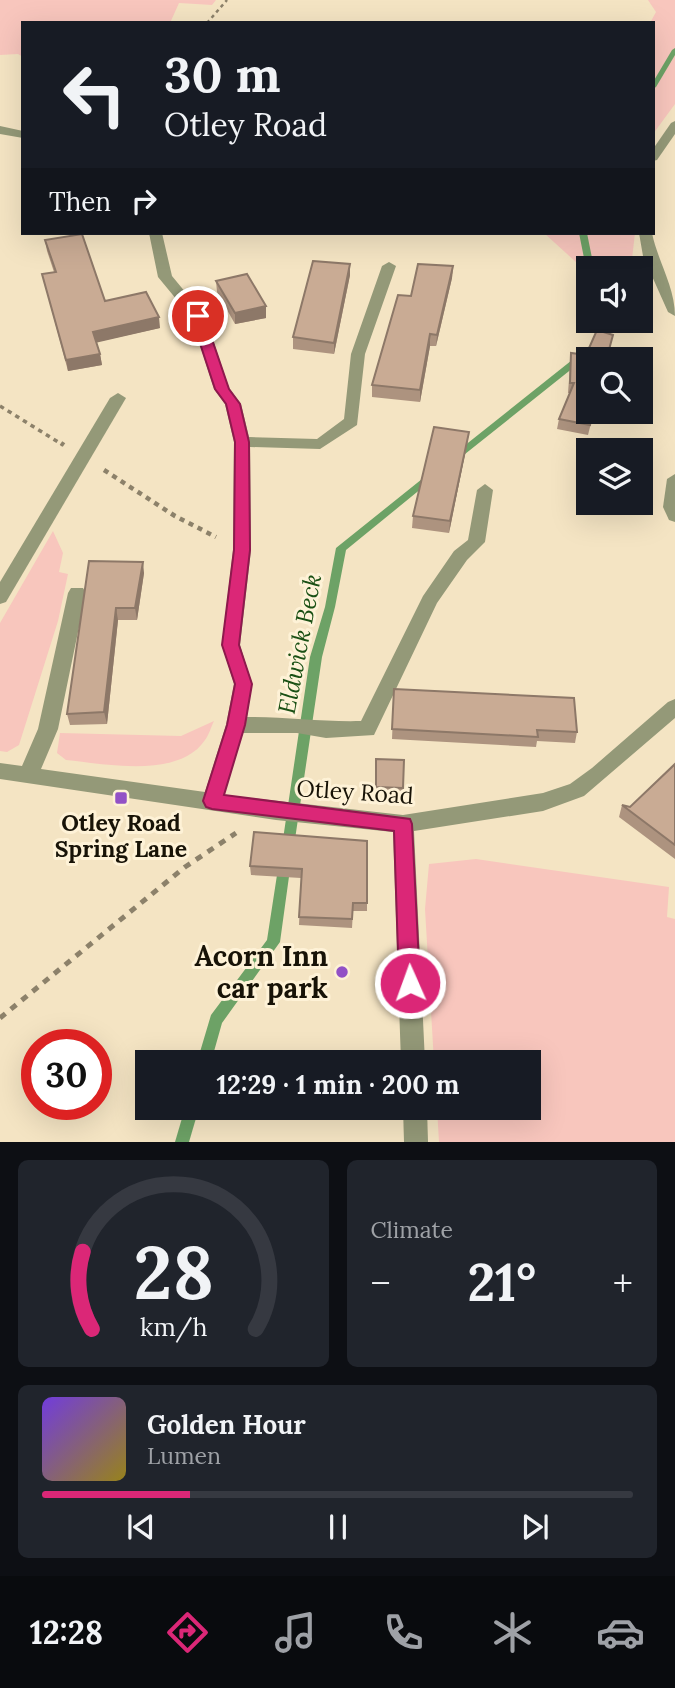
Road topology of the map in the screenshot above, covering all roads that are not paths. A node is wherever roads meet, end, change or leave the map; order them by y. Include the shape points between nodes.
1 (675, 125) edge
2 (0, 130) edge
3 (21, 135) edge
4 (655, 154) edge
5 (155, 235) edge
6 (645, 235) edge
7 (389, 266) dead end
8 (675, 312) edge
9 (118, 398) dead end
10 (242, 442) junction
11 (675, 478) edge
12 (485, 490) dead end
13 (675, 516) edge
14 (77, 593) dead end
15 (0, 597) edge
16 (675, 707) edge
17 (236, 725) junction
18 (0, 771) edge
19 (29, 774) junction
20 (212, 801) junction
21 (403, 824) junction
22 (412, 1050) edge
23 (415, 1120) edge
24 (416, 1142) edge

1 - 4 street
2 - 3 street
5 - 10 street via 165,277 198,316 222,389 233,404
6 - 8 street
7 - 10 street via 358,354 352,421 320,444
9 - 15 street
10 - 17 street via 242,550 231,645 243,684
11 - 13 street via 671,507
12 - 17 street via 476,542 461,552 436,589 368,729
14 - 19 street via 48,729
16 - 21 street, Otley Road via 577,790 543,802
17 - 20 street
18 - 19 street, Otley Road
19 - 20 street, Otley Road
20 - 21 street, Otley Road
21 - 22 street
23 - 24 street

